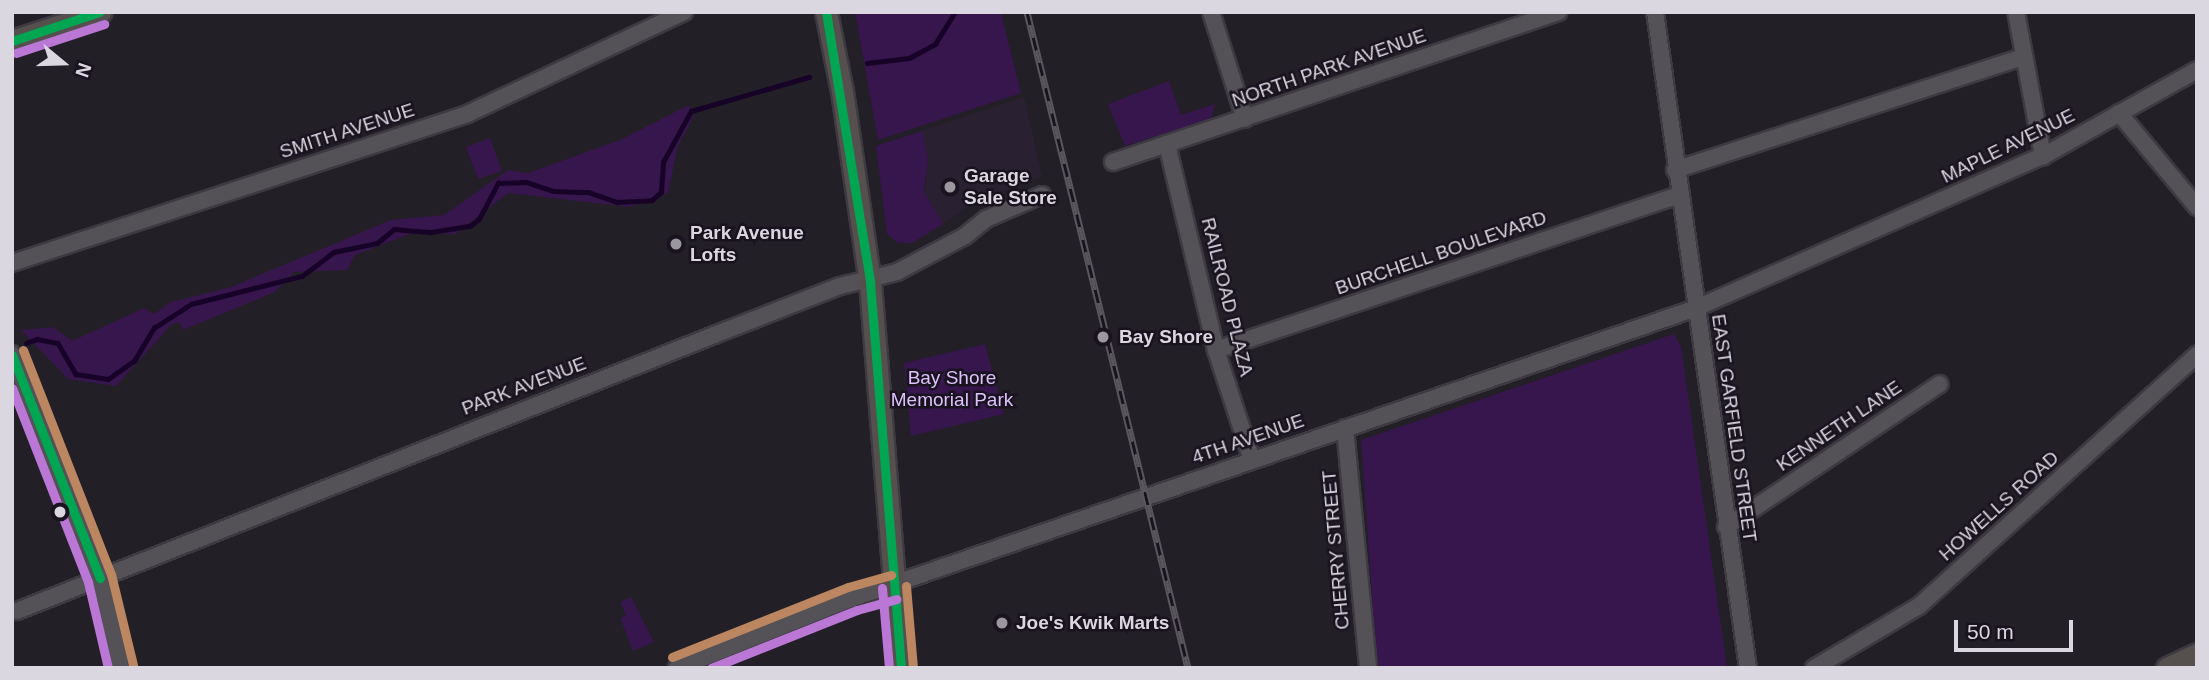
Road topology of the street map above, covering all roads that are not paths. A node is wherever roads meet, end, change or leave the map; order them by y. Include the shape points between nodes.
1 (100, 12) edge
2 (684, 12) edge
3 (826, 12) edge
4 (1211, 12) edge
5 (1558, 12) edge
6 (1655, 12) edge
7 (2016, 12) edge
8 (12, 41) edge
9 (2022, 57) junction
10 (2197, 71) edge
11 (2119, 113) junction
12 (1245, 118) junction
13 (1167, 144) junction
14 (2043, 156) junction
15 (1113, 162) dead end
16 (1675, 170) junction
17 (1042, 195) dead end
18 (1678, 195) junction
19 (2197, 207) edge
20 (1833, 250) joint
21 (12, 263) edge
22 (870, 282) junction
23 (1696, 308) junction
24 (1216, 349) junction
25 (12, 354) edge
26 (2197, 355) edge
27 (1940, 384) dead end
28 (1345, 428) junction
29 (1252, 460) junction
30 (1726, 527) junction
31 (100, 578) junction
32 (894, 587) junction
33 (17, 611) dead end
34 (2197, 654) edge
35 (121, 668) edge
36 (677, 668) edge
37 (901, 668) edge
38 (1368, 668) edge
39 (1748, 668) edge
40 (1814, 668) edge
41 (2167, 668) edge

1 - 8 main road
2 - 21 street, SMITH AVENUE via 467,114
3 - 22 main road
4 - 12 street
5 - 12 street, NORTH PARK AVENUE
6 - 16 street, EAST GARFIELD STREET
7 - 9 street
9 - 14 street
9 - 16 street
10 - 11 street, MAPLE AVENUE
11 - 14 street, MAPLE AVENUE
11 - 19 street
12 - 13 street, NORTH PARK AVENUE
13 - 15 street, NORTH PARK AVENUE
13 - 24 street, RAILROAD PLAZA
14 - 20 street, MAPLE AVENUE
16 - 18 street, EAST GARFIELD STREET
17 - 22 street, PARK AVENUE via 986,219 965,236
18 - 23 street, EAST GARFIELD STREET
18 - 24 street, BURCHELL BOULEVARD
20 - 23 street, 4TH AVENUE
22 - 31 street, PARK AVENUE via 815,296
22 - 32 main road
23 - 28 street, 4TH AVENUE
23 - 30 street, EAST GARFIELD STREET
24 - 29 street, RAILROAD PLAZA
25 - 31 street
26 - 40 street, HOWELLS ROAD via 1919,606
27 - 30 street, KENNETH LANE
28 - 29 street, 4TH AVENUE
28 - 38 street, CHERRY STREET
29 - 32 street, 4TH AVENUE
30 - 39 street, EAST GARFIELD STREET
31 - 33 street, PARK AVENUE
31 - 35 street
32 - 36 street, 4TH AVENUE via 853,598
32 - 37 main road
34 - 41 main road

